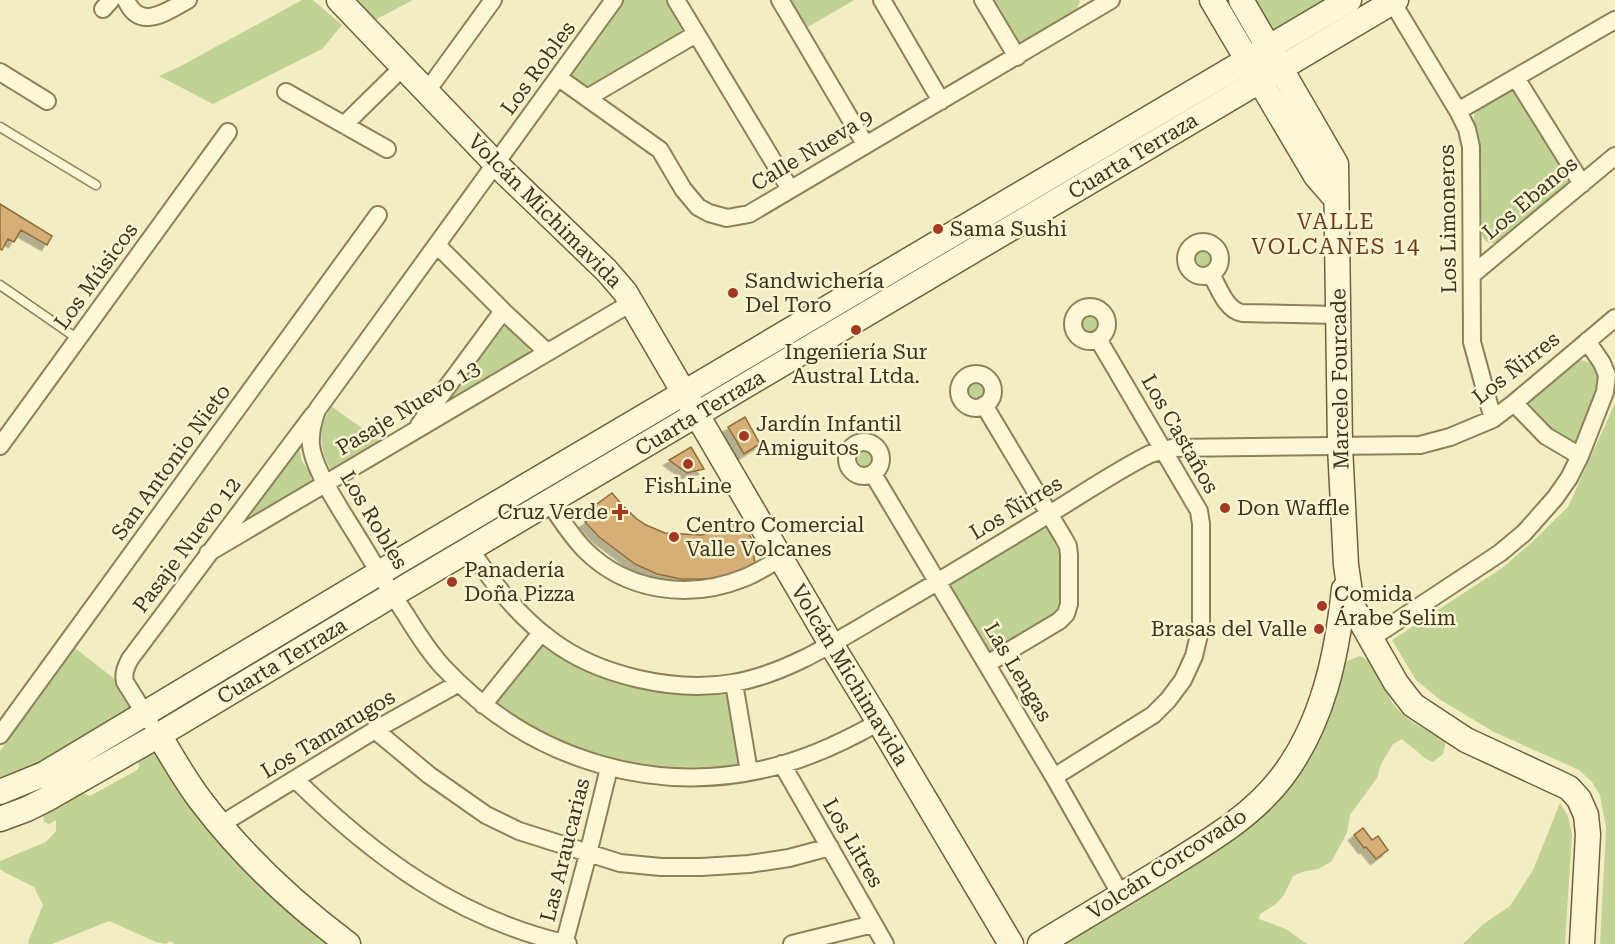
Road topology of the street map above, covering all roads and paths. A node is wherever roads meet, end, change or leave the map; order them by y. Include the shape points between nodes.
1 (126, 0) edge
2 (339, 0) edge
3 (493, 0) edge
4 (614, 0) edge
5 (676, 0) edge
6 (780, 0) edge
7 (882, 0) edge
8 (983, 0) edge
9 (1111, 0) edge
10 (1212, 0) edge
11 (1241, 0) edge
12 (1349, 0) edge
13 (184, 1) edge
14 (1393, 1) edge
15 (1093, 5) edge
16 (1615, 20) edge
17 (696, 34) junction
18 (1268, 47) junction
19 (1017, 57) junction
20 (1247, 60) junction
21 (404, 66) junction
22 (1280, 68) junction
23 (0, 72) edge
24 (559, 78) junction
25 (1516, 78) junction
26 (1259, 81) junction
27 (427, 91) junction
28 (286, 92) dead end
29 (587, 98) junction
30 (47, 101) dead end
31 (940, 101) junction
32 (1458, 111) junction
33 (344, 125) junction
34 (0, 127) edge
35 (228, 132) dead end
36 (865, 144) junction
37 (387, 149) dead end
38 (1615, 156) edge
39 (496, 164) junction
40 (1582, 184) junction
41 (96, 185) dead end
42 (790, 189) junction
43 (1336, 199) junction
44 (378, 215) dead end
45 (437, 245) junction
46 (1211, 274) dead end
47 (1473, 274) junction
48 (0, 285) edge
49 (631, 303) junction
50 (503, 311) junction
51 (1338, 315) junction
52 (1615, 318) edge
53 (78, 339) junction
54 (1098, 339) dead end
55 (1587, 341) junction
56 (547, 352) junction
57 (684, 393) junction
58 (1514, 403) junction
59 (984, 405) dead end
60 (317, 410) junction
61 (697, 415) junction
62 (1493, 419) junction
63 (415, 431) junction
64 (0, 446) edge
65 (1340, 446) junction
66 (1164, 449) junction
67 (1580, 456) junction
68 (873, 474) dead end
69 (326, 483) junction
70 (549, 502) junction
71 (1050, 514) junction
72 (470, 549) junction
73 (208, 553) junction
74 (781, 558) junction
75 (1346, 565) junction
76 (379, 573) junction
77 (937, 582) junction
78 (392, 595) junction
79 (541, 633) junction
80 (1370, 639) junction
81 (831, 644) junction
82 (987, 664) junction
83 (1330, 676) junction
84 (459, 683) junction
85 (734, 683) junction
86 (483, 705) junction
87 (146, 714) junction
88 (879, 722) junction
89 (375, 730) junction
90 (0, 735) edge
91 (159, 735) junction
92 (782, 765) junction
93 (609, 768) junction
94 (750, 772) junction
95 (1054, 777) junction
96 (295, 780) junction
97 (0, 792) edge
98 (0, 819) edge
99 (220, 825) junction
100 (830, 847) junction
101 (588, 854) junction
102 (1121, 895) junction
103 (873, 924) junction
104 (348, 944) edge
105 (565, 944) edge
106 (792, 944) edge
107 (885, 944) edge
108 (1011, 944) edge
109 (1040, 944) edge
110 (1582, 944) edge

1 - 13 street via 138,15 147,17 161,15
2 - 21 main road, Volcán Michimavida
3 - 27 street
4 - 24 street, Los Robles
5 - 17 street
6 - 36 street
7 - 31 street
8 - 19 street
9 - 15 street, Calle Nueva 9
10 - 20 main road
11 - 18 main road, Marcelo Fourcade
12 - 18 main road, Cuarta Terraza
14 - 22 main road, Cuarta Terraza
14 - 32 street, Los Limoneros
15 - 19 street, Calle Nueva 9
16 - 25 street
17 - 29 street
17 - 42 street
18 - 20 main road, Cuarta Terraza
18 - 22 main road, Marcelo Fourcade
19 - 31 street, Calle Nueva 9
20 - 26 main road
20 - 57 main road, Cuarta Terraza
21 - 27 main road, Volcán Michimavida
21 - 33 street
22 - 26 main road, Cuarta Terraza
22 - 43 main road, Marcelo Fourcade via 1336,164
23 - 30 street
24 - 29 street, Calle Nueva 9
24 - 39 street, Los Robles
25 - 32 street
25 - 40 street
26 - 43 main road via 1316,176
26 - 61 main road, Cuarta Terraza
27 - 39 main road, Volcán Michimavida
28 - 33 street
29 - 42 street, Calle Nueva 9 via 660,150 692,201 709,213 727,218 749,214
31 - 36 street, Calle Nueva 9
32 - 47 street, Los Limoneros via 1471,147
33 - 37 street
34 - 41 lane
35 - 53 street, Los Músicos
36 - 42 street, Calle Nueva 9
38 - 40 street, Los Ebanos
39 - 45 street, Los Robles
39 - 49 main road, Volcán Michimavida via 606,270
40 - 47 street, Los Ebanos
43 - 51 main road, Marcelo Fourcade
44 - 90 street, San Antonio Nieto
45 - 50 street
45 - 60 street, Los Robles
46 - 51 street via 1234,312
47 - 62 street, Los Limoneros via 1472,342
48 - 53 lane
49 - 56 street, Pasaje Nuevo 13
49 - 57 main road, Volcán Michimavida
50 - 56 street
50 - 63 street
51 - 65 main road, Marcelo Fourcade
52 - 55 street, Los Ñirres
53 - 64 street, Los Músicos
54 - 66 street, Los Castaños
55 - 58 street, Los Ñirres
55 - 67 street, Volcán Corcovado via 1602,363 1607,383
56 - 63 street, Pasaje Nuevo 13
57 - 61 main road, Volcán Michimavida
57 - 76 main road, Cuarta Terraza
58 - 62 street, Los Ñirres
58 - 67 street via 1546,436
59 - 71 street
60 - 69 street, Los Robles via 311,443 314,460
60 - 73 street, Pasaje Nuevo 12
61 - 70 main road, Cuarta Terraza
61 - 74 main road, Volcán Michimavida
62 - 65 street, Los Ñirres via 1432,443
63 - 69 street, Pasaje Nuevo 13
65 - 66 street, Los Ñirres
65 - 75 main road, Marcelo Fourcade
66 - 71 street, Los Ñirres via 1142,458
66 - 95 street, Los Castaños via 1200,516 1201,626 1194,656 1183,680 1160,708
67 - 80 street, Volcán Corcovado via 1555,498 1518,539
68 - 77 street, Las Lengas
69 - 73 street, Pasaje Nuevo 13
69 - 76 street, Los Robles
70 - 72 main road, Cuarta Terraza
70 - 74 street via 585,550 605,567 656,588 711,588 745,578
71 - 77 street, Los Ñirres
71 - 82 street via 1069,550 1068,609 1059,621
72 - 78 main road, Cuarta Terraza
72 - 79 street, Los Ñirres via 509,603
73 - 87 street, Pasaje Nuevo 12 via 126,668 125,682
74 - 81 main road, Volcán Michimavida
75 - 80 main road, Marcelo Fourcade via 1352,604
75 - 83 main road, Volcán Corcovado
76 - 78 street, Los Robles
76 - 87 main road, Cuarta Terraza
77 - 81 street, Los Ñirres
77 - 82 street, Las Lengas
78 - 84 street, Los Robles via 442,666
78 - 91 main road, Cuarta Terraza
79 - 85 street, Los Ñirres via 583,659 637,678 680,685
79 - 86 street
80 - 83 main road, Volcán Corcovado via 1344,656
80 - 110 main road, Marcelo Fourcade via 1401,690 1422,712 1466,740 1563,784 1580,799 1588,834
81 - 85 street, Los Ñirres via 774,671
81 - 88 main road, Volcán Michimavida
82 - 95 street, Las Lengas
83 - 102 main road, Volcán Corcovado via 1305,741 1268,794 1216,836
84 - 86 street, Los Robles
84 - 89 street, Los Tamarugos
85 - 94 street
86 - 93 street, Los Robles via 546,744
87 - 91 street
87 - 97 main road, Cuarta Terraza via 44,774
88 - 92 street, Los Robles via 826,749
88 - 108 main road, Volcán Michimavida
89 - 96 street, Los Tamarugos
89 - 101 street via 486,815 519,831
91 - 98 main road, Cuarta Terraza via 45,800
91 - 99 main road via 194,792
92 - 94 street, Los Robles
92 - 100 street, Los Litres
93 - 94 street, Los Robles via 686,777
93 - 101 street, Las Araucarias
95 - 102 street, Las Lengas
96 - 99 street, Los Tamarugos
96 - 105 street via 365,842 443,896 520,931
99 - 104 main road via 287,895
100 - 101 street via 759,863 701,867 620,863
100 - 103 street, Los Litres
101 - 105 street, Las Araucarias
102 - 109 main road, Volcán Corcovado
103 - 106 street
103 - 107 street, Los Litres

